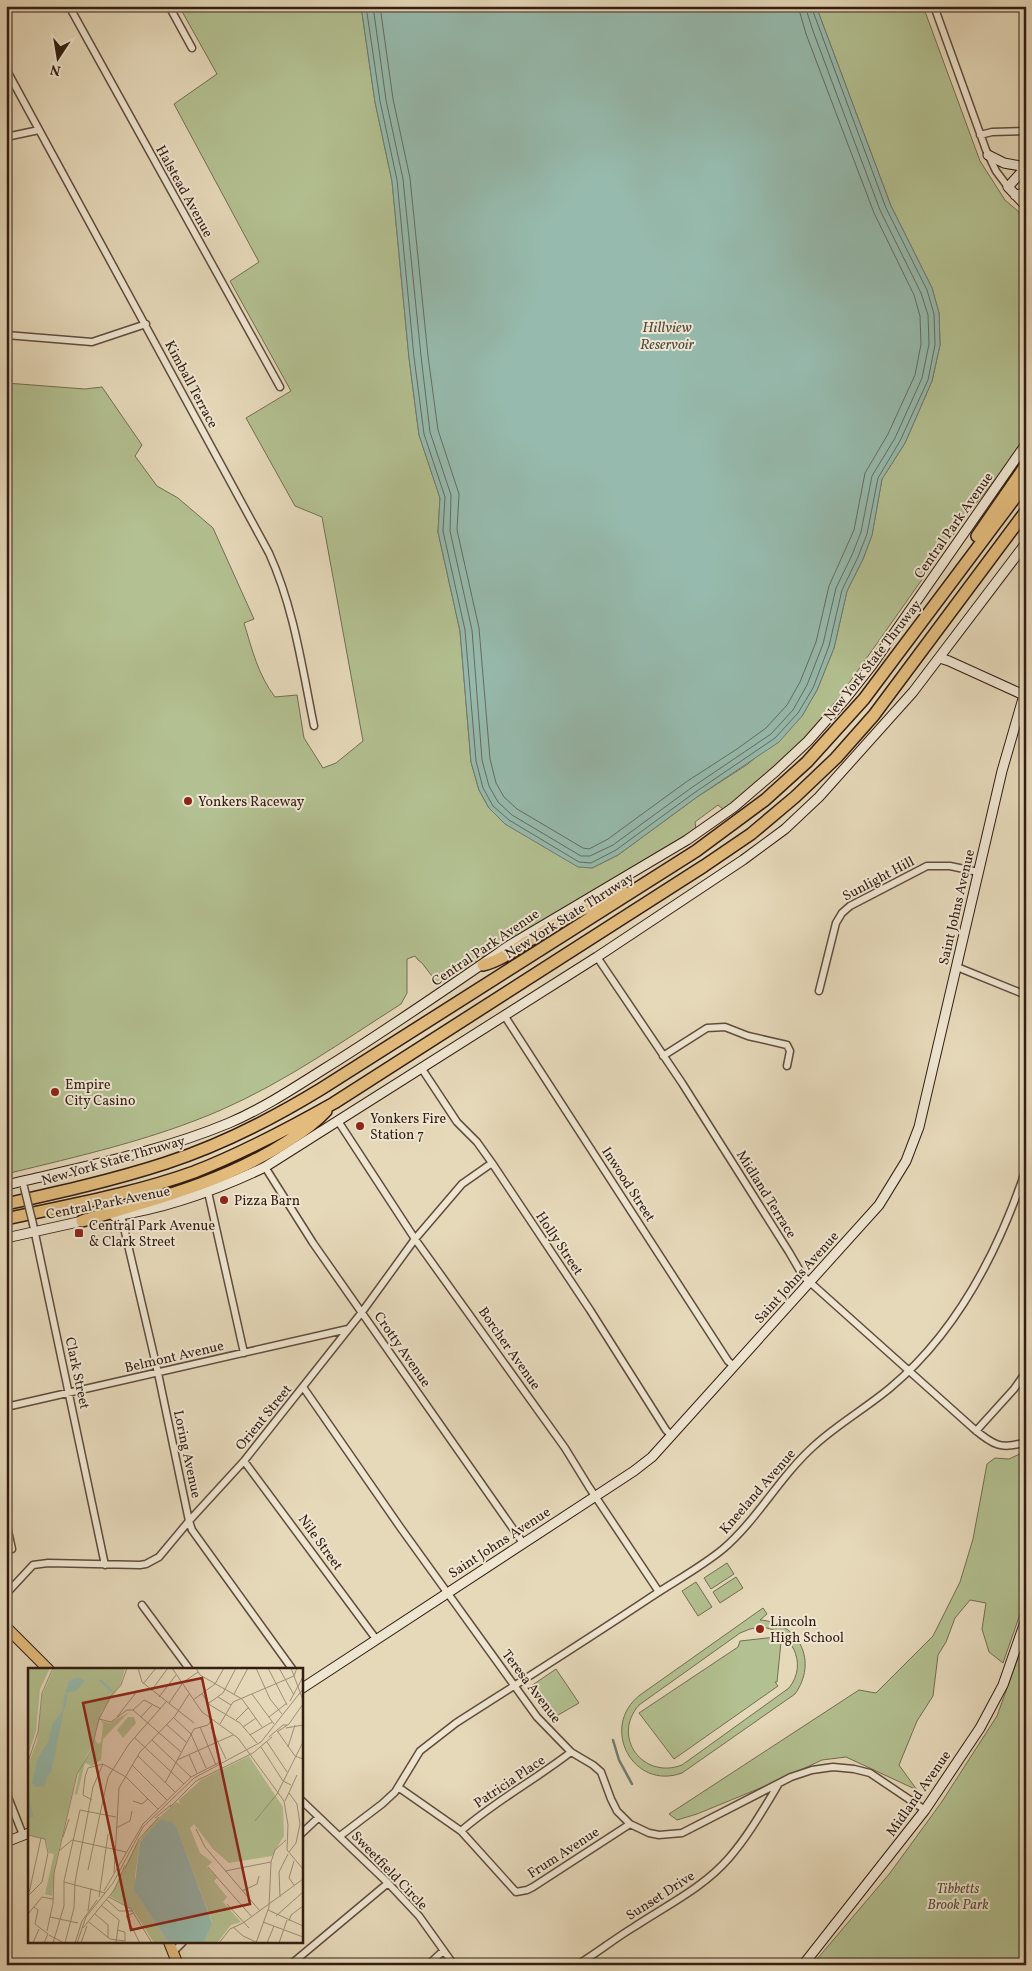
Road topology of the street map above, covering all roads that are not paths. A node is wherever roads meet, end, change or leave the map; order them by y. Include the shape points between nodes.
1 (69, 6) edge
2 (169, 6) edge
3 (934, 6) edge
4 (192, 48) dead end
5 (6, 69) edge
6 (39, 130) junction
7 (1026, 131) edge
8 (980, 135) junction
9 (6, 136) edge
10 (988, 155) junction
11 (1026, 167) edge
12 (1008, 187) junction
13 (1026, 193) edge
14 (1015, 195) junction
15 (1026, 206) edge
16 (146, 324) junction
17 (6, 335) edge
18 (280, 387) dead end
19 (1026, 444) edge
20 (1026, 465) edge
21 (1026, 483) edge
22 (1026, 511) edge
23 (1026, 525) edge
24 (1026, 543) edge
25 (941, 596) junction
26 (959, 601) junction
27 (940, 658) junction
28 (1025, 693) edge
29 (314, 726) dead end
30 (978, 872) junction
31 (634, 891) junction
32 (597, 957) junction
33 (483, 965) junction
34 (956, 967) junction
35 (819, 991) dead end
36 (1026, 995) edge
37 (504, 1015) junction
38 (664, 1056) junction
39 (787, 1066) dead end
40 (422, 1069) junction
41 (334, 1103) junction
42 (338, 1120) junction
43 (492, 1163) junction
44 (266, 1167) junction
45 (1026, 1169) edge
46 (24, 1184) junction
47 (6, 1185) edge
48 (208, 1192) junction
49 (6, 1204) edge
50 (121, 1215) junction
51 (6, 1219) edge
52 (82, 1221) junction
53 (34, 1228) junction
54 (6, 1238) edge
55 (415, 1239) junction
56 (810, 1282) junction
57 (362, 1312) junction
58 (348, 1329) junction
59 (244, 1353) junction
60 (734, 1366) junction
61 (909, 1371) junction
62 (1026, 1372) edge
63 (158, 1373) junction
64 (303, 1387) junction
65 (69, 1393) junction
66 (6, 1407) edge
67 (976, 1431) junction
68 (672, 1436) junction
69 (1026, 1442) edge
70 (244, 1461) junction
71 (595, 1496) junction
72 (188, 1521) junction
73 (6, 1522) edge
74 (523, 1543) junction
75 (12, 1548) dead end
76 (105, 1565) junction
77 (448, 1592) junction
78 (659, 1592) junction
79 (6, 1594) edge
80 (142, 1605) dead end
81 (1026, 1619) edge
82 (6, 1627) edge
83 (376, 1639) junction
84 (47, 1668) edge
85 (189, 1668) edge
86 (292, 1668) edge
87 (302, 1685) edge
88 (514, 1686) junction
89 (571, 1752) junction
90 (778, 1784) junction
91 (398, 1787) junction
92 (6, 1792) edge
93 (302, 1801) edge
94 (925, 1810) junction
95 (319, 1817) junction
96 (630, 1824) junction
97 (461, 1831) junction
98 (302, 1833) edge
99 (26, 1834) edge
100 (340, 1836) junction
101 (6, 1842) edge
102 (388, 1883) junction
103 (182, 1944) edge
104 (443, 1951) junction
105 (174, 1955) edge
106 (165, 1965) edge
107 (290, 1965) edge
108 (428, 1965) edge
109 (454, 1965) edge
110 (577, 1965) edge
111 (803, 1965) edge

1 - 18 street, Halstead Avenue
2 - 4 street
3 - 8 street
5 - 6 street, Kimball Terrace
6 - 9 street
6 - 16 street, Kimball Terrace
7 - 8 street
8 - 10 street
10 - 11 main road via 1004,163
10 - 12 street
11 - 12 main road
12 - 14 main road
13 - 14 main road
14 - 15 main road
16 - 17 street via 92,342
16 - 29 street, Kimball Terrace via 281,578
19 - 33 main road, Central Park Avenue via 872,665 808,741 734,807 688,840 548,921
20 - 25 highway
21 - 25 highway, New York State Thruway
22 - 26 highway
23 - 26 highway
24 - 27 main road, Central Park Avenue
25 - 31 highway, New York State Thruway via 864,699 807,762 743,818
26 - 41 highway via 855,737 816,778 765,822 704,866
27 - 28 main road
27 - 32 main road, Central Park Avenue via 820,797 785,829
28 - 30 main road, Saint Johns Avenue
30 - 34 main road, Saint Johns Avenue
30 - 35 street, Sunlight Hill via 950,866 927,866 850,906 836,923
31 - 33 highway via 610,896 494,962
31 - 49 highway, New York State Thruway via 321,1089 246,1131 139,1172
32 - 37 main road, Central Park Avenue
32 - 38 street, Midland Terrace
33 - 46 main road, Central Park Avenue via 304,1082 230,1123 151,1152
34 - 36 street
34 - 56 main road, Saint Johns Avenue via 910,1153 879,1205
37 - 40 main road, Central Park Avenue
37 - 60 street, Inwood Street
38 - 39 street via 707,1028 725,1027 787,1045 790,1052
38 - 56 street, Midland Terrace via 803,1276
40 - 42 main road, Central Park Avenue
40 - 43 street, Holly Street via 457,1122
41 - 51 highway via 271,1138 192,1172 112,1196
41 - 52 highway via 315,1123 233,1172
42 - 44 main road, Central Park Avenue
42 - 55 street, Borcher Avenue
43 - 55 street, Orient Street via 462,1184
43 - 68 street, Holly Street
44 - 48 main road, Central Park Avenue
44 - 57 street, Crotty Avenue via 313,1243
45 - 61 street, Kneeland Avenue via 998,1242 956,1314
46 - 47 main road, Central Park Avenue
46 - 53 street, Clark Street, bridge
48 - 50 main road, Central Park Avenue via 170,1205
48 - 59 street
50 - 52 main road, Central Park Avenue
50 - 63 street, Loring Avenue
52 - 53 main road, Central Park Avenue
53 - 54 main road, Central Park Avenue
53 - 65 street, Clark Street
55 - 57 street, Orient Street
55 - 71 street, Borcher Avenue via 565,1448
56 - 60 main road, Saint Johns Avenue
56 - 61 street, Midland Terrace
57 - 58 street, Orient Street
57 - 74 street, Crotty Avenue
58 - 59 street, Belmont Avenue
58 - 64 street, Orient Street
59 - 63 street, Belmont Avenue
60 - 68 main road, Saint Johns Avenue
61 - 67 street, Midland Terrace
61 - 78 street, Kneeland Avenue via 814,1446 756,1515 722,1549
62 - 67 street
63 - 65 street, Belmont Avenue
63 - 72 street, Loring Avenue
64 - 70 street, Orient Street
64 - 77 street, Teresa Avenue
65 - 66 street, Belmont Avenue
65 - 76 street, Clark Street
67 - 69 street, Midland Terrace via 992,1444 1012,1446
68 - 71 main road, Saint Johns Avenue via 645,1463
70 - 72 street, Orient Street
70 - 83 street, Nile Street
71 - 74 main road, Saint Johns Avenue
71 - 78 street, Borcher Avenue
72 - 76 street, Orient Street via 159,1557 146,1564
72 - 86 street, Loring Avenue
73 - 75 street
74 - 77 main road, Saint Johns Avenue
76 - 79 street, Orient Street via 33,1565
77 - 83 main road, Saint Johns Avenue
77 - 88 street, Teresa Avenue
78 - 88 street, Kneeland Avenue
80 - 85 street
81 - 94 main road, Midland Avenue via 997,1698
82 - 84 main road
83 - 87 main road, Saint Johns Avenue
88 - 89 street, Teresa Avenue via 537,1717
88 - 91 street, Kneeland Avenue via 427,1744
89 - 96 street, Teresa Avenue via 601,1772 614,1805
89 - 97 street, Patricia Place
90 - 94 street, Teresa Avenue via 812,1770 854,1769 870,1773
90 - 96 street, Teresa Avenue via 682,1833 659,1835
90 - 110 street, Sunset Drive via 730,1857 712,1875
91 - 97 street, Frum Avenue
91 - 100 street, Kneeland Avenue via 382,1804
92 - 99 street
93 - 95 street, Sweetfield Circle
94 - 111 main road, Midland Avenue
95 - 98 street
95 - 100 street, Sweetfield Circle
96 - 97 street, Frum Avenue via 533,1887 516,1892
99 - 101 main road
100 - 102 street, Sweetfield Circle
102 - 104 street, Sweetfield Circle via 419,1916
102 - 107 street
103 - 105 street
104 - 108 street
104 - 109 street, Sweetfield Circle
105 - 106 street

